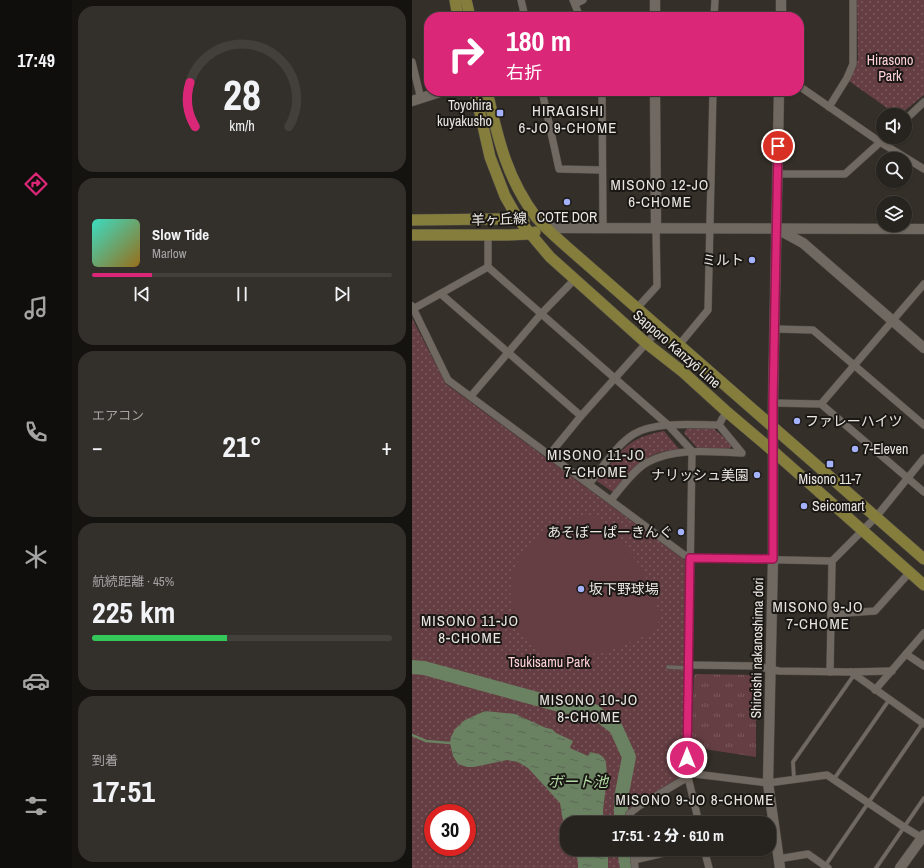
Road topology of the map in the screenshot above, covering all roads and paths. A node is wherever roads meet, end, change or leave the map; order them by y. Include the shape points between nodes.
1 (455, 0) edge
2 (466, 0) edge
3 (521, 0) edge
4 (583, 0) edge
5 (655, 0) edge
6 (715, 0) edge
7 (781, 0) edge
8 (853, 0) edge
9 (574, 2) edge
10 (457, 12) edge
11 (469, 12) edge
12 (524, 12) edge
13 (578, 12) edge
14 (655, 12) edge
15 (714, 12) edge
16 (781, 12) edge
17 (412, 62) edge
18 (804, 90) edge
19 (428, 96) edge
20 (476, 96) edge
21 (488, 96) edge
22 (543, 96) edge
23 (602, 96) edge
24 (655, 96) edge
25 (713, 96) edge
26 (779, 96) edge
27 (416, 100) edge
28 (924, 102) edge
29 (829, 107) junction
30 (912, 113) edge
31 (876, 139) edge
32 (878, 144) edge
33 (883, 144) edge
34 (924, 168) edge
35 (602, 170) junction
36 (778, 174) junction
37 (518, 219) junction
38 (412, 220) edge
39 (547, 228) junction
40 (603, 228) junction
41 (656, 228) junction
42 (710, 228) junction
43 (777, 229) junction
44 (924, 229) edge
45 (530, 234) junction
46 (412, 235) edge
47 (488, 235) junction
48 (488, 267) junction
49 (575, 278) junction
50 (924, 284) edge
51 (441, 294) junction
52 (413, 307) edge
53 (637, 308) junction
54 (541, 314) junction
55 (892, 321) junction
56 (660, 328) junction
57 (775, 329) junction
58 (646, 343) junction
59 (679, 345) junction
60 (924, 348) edge
61 (508, 352) junction
62 (854, 366) junction
63 (615, 378) junction
64 (471, 396) junction
65 (773, 403) junction
66 (821, 404) junction
67 (727, 412) junction
68 (581, 416) junction
69 (668, 425) junction
70 (719, 425) junction
71 (924, 426) edge
72 (773, 427) junction
73 (692, 451) junction
74 (773, 451) junction
75 (550, 454) junction
76 (924, 458) edge
77 (908, 478) junction
78 (590, 484) junction
79 (924, 492) edge
80 (610, 500) junction
81 (876, 517) junction
82 (863, 531) junction
83 (690, 558) junction
84 (773, 559) junction
85 (924, 559) edge
86 (832, 561) junction
87 (910, 572) junction
88 (924, 585) edge
89 (831, 614) junction
90 (924, 633) edge
91 (906, 654) junction
92 (688, 666) junction
93 (924, 666) edge
94 (668, 667) dead end
95 (770, 668) junction
96 (892, 671) junction
97 (830, 672) junction
98 (853, 674) junction
99 (875, 690) junction
100 (889, 700) junction
101 (924, 724) edge
102 (688, 775) junction
103 (794, 779) junction
104 (834, 779) junction
105 (768, 783) junction
106 (924, 798) edge
107 (868, 803) junction
108 (629, 816) edge
109 (697, 816) edge
110 (904, 827) junction
111 (923, 837) edge
112 (633, 856) edge
113 (651, 856) edge
114 (706, 856) edge
115 (634, 860) junction
116 (779, 864) edge
117 (827, 867) edge
118 (635, 868) edge
119 (709, 868) edge
120 (876, 868) edge
121 (900, 868) edge

1 - 10 main road
2 - 11 main road
3 - 12 street
4 - 9 street
5 - 14 street
6 - 15 street
7 - 16 street
8 - 29 street via 853,64
9 - 13 street
17 - 27 street
18 - 29 street
19 - 27 street
20 - 37 main road, Sapporo Kanzyō Line via 495,174
21 - 39 main road, Sapporo Kanzyō Line via 499,143 510,173 524,199
22 - 35 street via 560,169
23 - 35 street
24 - 41 street
25 - 42 street
26 - 36 street, Shiroishi nakanoshima dori
28 - 30 street
29 - 31 street
32 - 36 street via 845,174
33 - 34 street
35 - 40 street
36 - 43 street, Shiroishi nakanoshima dori
37 - 38 main road, 羊ヶ丘線
37 - 39 main road, 羊ヶ丘線
37 - 45 main road, Sapporo Kanzyō Line
39 - 40 street
39 - 45 main road, 羊ヶ丘線
39 - 53 main road, Sapporo Kanzyō Line
40 - 41 street
41 - 42 street
41 - 53 street via 657,286
42 - 43 street
42 - 59 street via 708,310
43 - 44 street
43 - 55 street via 802,243
43 - 57 street, Shiroishi nakanoshima dori
45 - 47 main road, 羊ヶ丘線
45 - 49 main road, Sapporo Kanzyō Line via 550,257
46 - 47 main road, 羊ヶ丘線
47 - 48 street
48 - 51 street
48 - 54 street
49 - 54 street
49 - 58 main road, Sapporo Kanzyō Line
50 - 55 street
51 - 52 street
51 - 61 street
52 - 64 street via 448,380
53 - 56 main road, Sapporo Kanzyō Line
54 - 61 street
54 - 63 street
55 - 60 street
55 - 62 street
56 - 58 street
56 - 59 main road, Sapporo Kanzyō Line
57 - 62 street via 813,330
57 - 65 street, Shiroishi nakanoshima dori
58 - 63 street
58 - 67 main road, Sapporo Kanzyō Line
59 - 72 main road, Sapporo Kanzyō Line
61 - 64 street
61 - 68 street
62 - 66 street
62 - 71 street
63 - 68 street
63 - 69 street
64 - 75 street
65 - 66 street
65 - 72 street, Shiroishi nakanoshima dori
66 - 77 street
67 - 70 street
67 - 74 main road, Sapporo Kanzyō Line
68 - 75 street
69 - 70 street
69 - 73 street
69 - 78 street via 635,433 618,448
70 - 73 street via 742,452
72 - 74 street, Shiroishi nakanoshima dori
72 - 81 main road, Sapporo Kanzyō Line
73 - 80 street via 669,454 646,462
73 - 83 street
74 - 82 main road, Sapporo Kanzyō Line
74 - 84 street, Shiroishi nakanoshima dori
75 - 78 street
76 - 77 street
77 - 79 street
77 - 81 street
78 - 80 street
80 - 83 street
81 - 82 street
81 - 85 main road, Sapporo Kanzyō Line
82 - 86 street
82 - 87 main road, Sapporo Kanzyō Line
83 - 84 street
83 - 92 street
84 - 86 street
84 - 95 street, Shiroishi nakanoshima dori
86 - 89 street
87 - 88 main road, Sapporo Kanzyō Line
87 - 89 street via 875,612
89 - 97 street
90 - 91 street
91 - 93 street
91 - 96 street
92 - 94 lane
92 - 95 street
92 - 102 street
95 - 97 street via 779,671
95 - 105 street, Shiroishi nakanoshima dori
96 - 98 street
96 - 99 street
97 - 98 street
98 - 99 street
98 - 103 lane via 793,762
99 - 100 street
100 - 101 street
100 - 104 lane
101 - 107 lane
102 - 105 street
102 - 108 street via 639,806
102 - 109 street
103 - 104 street via 828,775
103 - 105 street
104 - 107 street
105 - 116 street, Shiroishi nakanoshima dori
106 - 110 lane
107 - 110 street
107 - 117 lane
110 - 111 street
110 - 120 lane
111 - 121 street
112 - 115 street
113 - 115 street
114 - 119 street
115 - 118 street
116 - 117 street via 808,854

